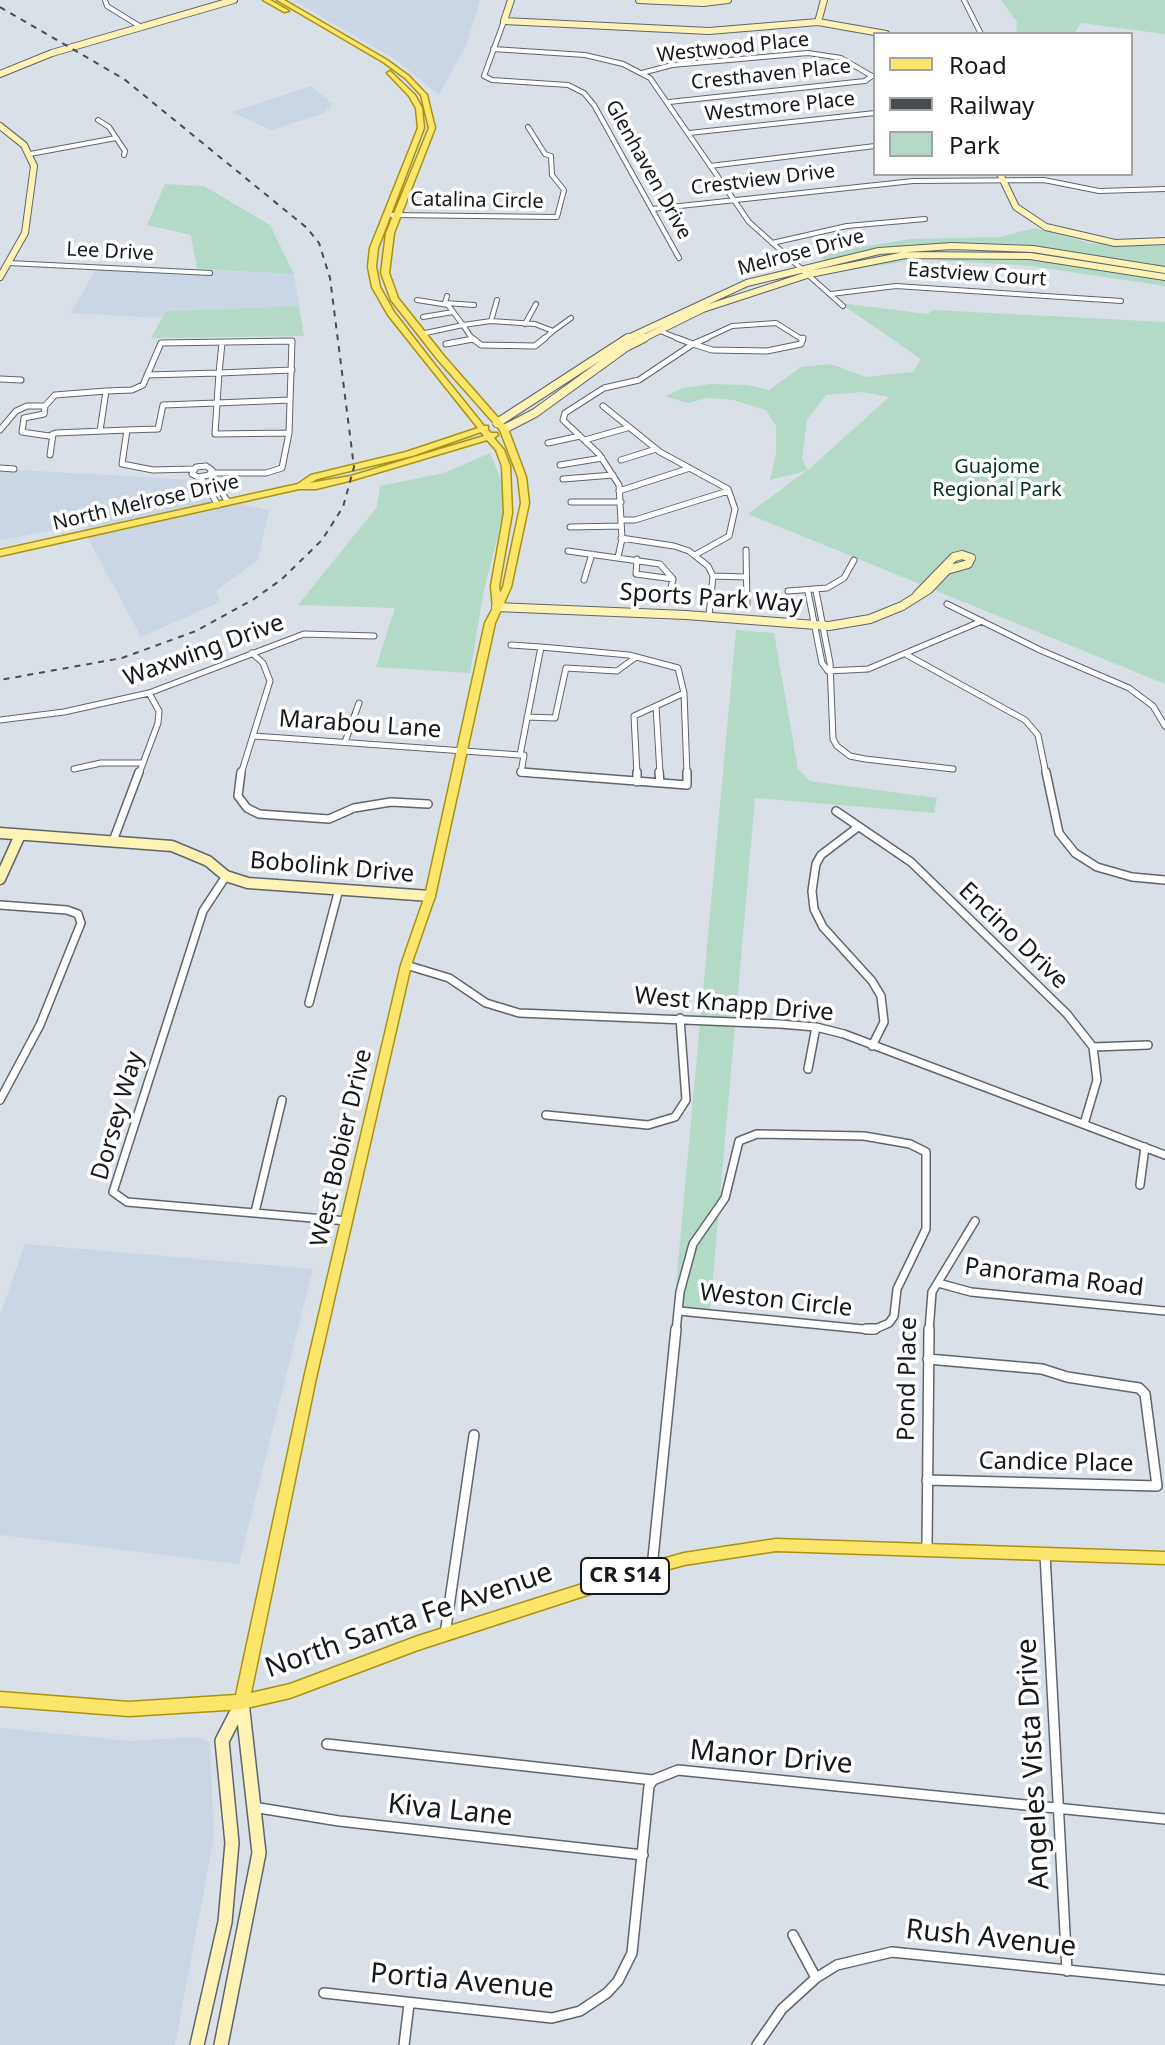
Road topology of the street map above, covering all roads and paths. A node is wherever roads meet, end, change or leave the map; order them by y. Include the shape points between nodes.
1 (105, 0) edge
2 (234, 0) edge
3 (266, 0) edge
4 (280, 0) edge
5 (511, 0) edge
6 (639, 0) edge
7 (664, 0) edge
8 (728, 0) edge
9 (964, 0) edge
10 (821, 1) edge
11 (504, 21) junction
12 (818, 22) junction
13 (141, 27) junction
14 (878, 32) edge
15 (980, 32) edge
16 (493, 49) junction
17 (642, 73) junction
18 (0, 74) edge
19 (870, 74) joint
20 (669, 102) junction
21 (419, 111) junction
22 (873, 113) edge
23 (98, 120) dead end
24 (0, 126) edge
25 (528, 127) dead end
26 (432, 129) junction
27 (689, 133) junction
28 (116, 138) junction
29 (873, 146) edge
30 (30, 154) junction
31 (124, 155) dead end
32 (710, 166) junction
33 (1001, 177) edge
34 (1165, 189) edge
35 (732, 200) junction
36 (652, 209) junction
37 (392, 215) junction
38 (925, 219) dead end
39 (1165, 241) edge
40 (772, 243) junction
41 (679, 258) dead end
42 (9, 263) junction
43 (803, 267) junction
44 (1165, 270) edge
45 (210, 273) dead end
46 (810, 274) junction
47 (0, 277) edge
48 (1165, 277) edge
49 (831, 294) junction
50 (447, 296) dead end
51 (417, 300) dead end
52 (497, 300) dead end
53 (1121, 301) dead end
54 (445, 303) junction
55 (536, 304) dead end
56 (474, 305) dead end
57 (843, 306) dead end
58 (453, 312) junction
59 (423, 317) dead end
60 (571, 318) dead end
61 (491, 321) junction
62 (525, 324) junction
63 (463, 325) junction
64 (658, 330) junction
65 (553, 331) junction
66 (405, 332) junction
67 (421, 334) junction
68 (473, 339) junction
69 (222, 343) junction
70 (446, 344) dead end
71 (693, 344) junction
72 (441, 358) junction
73 (292, 370) junction
74 (219, 373) junction
75 (147, 375) junction
76 (0, 379) edge
77 (21, 380) dead end
78 (106, 391) junction
79 (290, 400) junction
80 (217, 403) junction
81 (45, 406) junction
82 (603, 406) dead end
83 (44, 414) junction
84 (501, 426) junction
85 (627, 428) junction
86 (0, 430) edge
87 (127, 430) junction
88 (482, 430) junction
89 (100, 431) junction
90 (289, 433) junction
91 (53, 434) junction
92 (43, 435) junction
93 (583, 438) junction
94 (488, 439) junction
95 (548, 443) dead end
96 (656, 449) junction
97 (50, 455) dead end
98 (602, 458) junction
99 (621, 460) dead end
100 (560, 465) dead end
101 (0, 468) edge
102 (690, 468) junction
103 (14, 469) dead end
104 (193, 469) junction
105 (211, 474) junction
106 (613, 475) junction
107 (201, 477) junction
108 (563, 479) dead end
109 (299, 486) junction
110 (619, 491) junction
111 (728, 491) junction
112 (571, 502) dead end
113 (621, 502) junction
114 (223, 504) junction
115 (621, 523) junction
116 (570, 527) dead end
117 (621, 538) junction
118 (746, 550) dead end
119 (568, 551) dead end
120 (0, 553) edge
121 (592, 554) junction
122 (695, 555) junction
123 (618, 557) junction
124 (637, 559) junction
125 (854, 560) dead end
126 (713, 576) junction
127 (746, 577) junction
128 (673, 579) junction
129 (584, 580) dead end
130 (788, 591) dead end
131 (816, 591) junction
132 (670, 592) dead end
133 (808, 592) junction
134 (917, 595) junction
135 (947, 604) dead end
136 (496, 607) junction
137 (747, 607) dead end
138 (709, 616) junction
139 (982, 621) junction
140 (819, 627) junction
141 (374, 636) dead end
142 (511, 645) dead end
143 (541, 647) junction
144 (252, 653) junction
145 (907, 655) junction
146 (636, 657) junction
147 (828, 671) junction
148 (149, 693) junction
149 (684, 693) junction
150 (359, 703) dead end
151 (656, 706) junction
152 (527, 717) junction
153 (0, 720) edge
154 (1165, 726) edge
155 (254, 736) junction
156 (345, 742) junction
157 (464, 750) junction
158 (520, 755) junction
159 (142, 763) junction
160 (74, 769) dead end
161 (953, 769) dead end
162 (637, 782) junction
163 (660, 783) junction
164 (428, 804) dead end
165 (836, 811) dead end
166 (858, 827) junction
167 (0, 833) edge
168 (20, 835) junction
169 (113, 841) junction
170 (226, 876) junction
171 (0, 879) edge
172 (1165, 880) edge
173 (339, 889) junction
174 (430, 896) junction
175 (0, 905) edge
176 (87, 910) dead end
177 (78, 914) junction
178 (406, 965) junction
179 (309, 1003) dead end
180 (680, 1018) junction
181 (816, 1027) junction
182 (1148, 1045) dead end
183 (872, 1046) junction
184 (1093, 1047) junction
185 (808, 1069) dead end
186 (0, 1100) edge
187 (282, 1100) dead end
188 (546, 1115) dead end
189 (1084, 1124) junction
190 (1145, 1147) junction
191 (1165, 1155) edge
192 (1140, 1185) dead end
193 (255, 1212) junction
194 (347, 1221) junction
195 (975, 1221) dead end
196 (938, 1283) junction
197 (679, 1311) junction
198 (1165, 1311) edge
199 (928, 1359) junction
200 (474, 1435) dead end
201 (927, 1480) junction
202 (927, 1549) junction
203 (1045, 1554) junction
204 (1165, 1558) edge
205 (652, 1568) junction
206 (445, 1634) junction
207 (0, 1699) edge
208 (242, 1702) junction
209 (327, 1744) dead end
210 (653, 1780) junction
211 (253, 1807) junction
212 (1059, 1809) junction
213 (1165, 1819) edge
214 (643, 1855) junction
215 (793, 1935) dead end
216 (1067, 1971) junction
217 (816, 1978) junction
218 (1165, 1980) edge
219 (324, 1993) dead end
220 (409, 2004) junction
221 (197, 2045) edge
222 (221, 2045) edge
223 (404, 2045) edge
224 (757, 2045) edge

1 - 13 street
2 - 13 main road
3 - 21 main road via 397,77
4 - 26 main road via 407,77 424,95
5 - 11 main road, Glenhaven Drive
6 - 7 main road
7 - 8 main road
9 - 15 street
10 - 12 main road
11 - 12 main road via 699,31
11 - 16 street, Glenhaven Drive
12 - 14 main road
13 - 18 main road
16 - 17 street via 585,55
16 - 36 street, Glenhaven Drive via 486,78 568,85 584,93
17 - 19 street, Westwood Place via 672,65 808,53 841,58
17 - 20 street
19 - 20 street, Cresthaven Place via 865,81
20 - 27 street
21 - 26 main road
21 - 37 main road via 421,128
22 - 27 street, Westmore Place
23 - 28 street
24 - 30 main road
25 - 37 street, Catalina Circle via 551,156 552,175 564,190 557,217
26 - 37 main road
27 - 32 street
28 - 30 street
28 - 31 street
29 - 32 street
30 - 42 main road via 34,178 25,233
32 - 35 street
33 - 34 street, Crestview Drive via 1113,192
33 - 35 street, Crestview Drive via 889,182
33 - 39 main road via 1016,207 1046,227 1115,243
35 - 36 street, Crestview Drive
35 - 40 street
36 - 41 street, Glenhaven Drive
37 - 66 main road via 374,248 372,267 376,287
37 - 67 main road via 385,273 394,298
38 - 40 street via 847,226
40 - 43 street
42 - 45 street, Lee Drive
42 - 47 main road
43 - 44 main road, Melrose Drive via 879,251 952,246 1033,249
43 - 46 street
43 - 84 main road, Melrose Drive via 747,283 653,324 614,345
46 - 48 main road, Melrose Drive via 905,255 951,253 1030,256
46 - 49 street
46 - 64 main road, Melrose Drive via 703,309
49 - 53 street, Eastview Court via 896,286
49 - 57 street
50 - 54 street
51 - 54 street
52 - 61 street
54 - 56 street
54 - 58 street
55 - 62 street
58 - 59 street
58 - 63 street
60 - 65 street
61 - 62 street
61 - 63 street
62 - 65 street
63 - 67 street
63 - 68 street
64 - 71 street
64 - 84 main road, Melrose Drive via 535,413
65 - 68 street via 538,345 481,345
66 - 72 main road via 416,333
66 - 88 main road
67 - 72 main road
68 - 70 street
69 - 73 street via 292,341
69 - 74 street
69 - 75 street via 161,343
71 - 71 street via 760,351 796,346 804,338 779,324 757,322 732,326
71 - 93 street via 639,380 604,388 565,413 563,420
72 - 84 main road
73 - 74 street
73 - 79 street
74 - 75 street
74 - 80 street
75 - 78 street via 137,388
76 - 77 street
78 - 81 street via 55,395
78 - 89 street
79 - 80 street
79 - 90 street
80 - 87 street via 163,405 158,429
80 - 90 street via 215,434
81 - 83 street
81 - 86 street via 22,408
82 - 85 street
83 - 92 street
83 - 92 street via 24,418 22,432
84 - 88 main road, Melrose Drive
84 - 94 main road, Melrose Drive
84 - 136 main road via 522,477 525,503 507,587
85 - 93 street
85 - 96 street
87 - 89 street
87 - 104 street via 122,464
88 - 94 main road
88 - 109 main road, North Melrose Drive via 314,477
89 - 91 street
90 - 105 street via 280,470
91 - 92 street
91 - 97 street
93 - 95 street
93 - 98 street
94 - 109 main road, North Melrose Drive via 353,478
94 - 136 main road via 500,450 509,481
96 - 99 street
96 - 102 street
98 - 100 street
98 - 106 street
101 - 103 street
102 - 110 street
102 - 111 street
104 - 105 street via 206,466
104 - 107 street via 192,474
105 - 107 street
105 - 114 street
106 - 108 street
106 - 110 street
107 - 114 street
109 - 114 main road, North Melrose Drive
110 - 113 street
111 - 115 street
111 - 122 street via 735,509 729,536
112 - 113 street
113 - 115 street
114 - 120 main road, North Melrose Drive
115 - 116 street
115 - 117 street
117 - 122 street via 674,546
117 - 123 street
118 - 127 street
119 - 121 street
121 - 123 street
121 - 129 street
122 - 126 street
123 - 124 street
124 - 128 street via 660,564
124 - 128 street via 636,574
125 - 131 street via 844,578
126 - 127 street
126 - 138 street
127 - 137 street
128 - 132 street
130 - 133 street
131 - 133 street
131 - 140 street
133 - 140 street
134 - 134 main road, Sports Park Way via 947,570 968,564 971,558 954,557
134 - 140 main road, Sports Park Way via 881,615
135 - 139 street
136 - 138 main road, Sports Park Way
136 - 157 main road, West Bobier Drive
138 - 140 main road, Sports Park Way
139 - 145 street
139 - 154 street via 1129,688 1153,706
140 - 147 street via 822,663
141 - 144 street, Waxwing Drive via 304,634
142 - 143 street
143 - 146 street
143 - 152 street
144 - 148 street, Waxwing Drive
144 - 155 street via 270,681
145 - 147 street via 868,669
145 - 172 street via 1025,720 1038,735 1059,833 1075,853 1097,867
146 - 149 street via 678,668
146 - 152 street via 617,671 566,668 555,718
147 - 161 street via 833,739 842,750 865,759
148 - 153 street, Waxwing Drive
148 - 159 street via 159,711 158,723
149 - 151 street
149 - 163 street via 687,785
150 - 156 street
151 - 162 street via 634,716
151 - 163 street
152 - 158 street
155 - 156 street, Marabou Lane
155 - 164 street via 237,786 247,808 259,814 329,819 391,802
156 - 157 street, Marabou Lane
157 - 158 street, Marabou Lane
157 - 174 main road, West Bobier Drive
158 - 162 street via 521,773
159 - 160 street
159 - 169 street
162 - 163 street
165 - 166 street, Encino Drive
166 - 183 street via 821,855 812,891 823,927 881,996 884,1022
166 - 184 street, Encino Drive via 911,862 1067,1014
167 - 168 main road, Bobolink Drive
168 - 169 main road, Bobolink Drive
168 - 171 main road
169 - 170 main road, Bobolink Drive via 186,849
170 - 173 main road, Bobolink Drive via 248,883
170 - 193 street, Dorsey Way via 203,911 113,1192 127,1202
173 - 174 main road, Bobolink Drive
173 - 179 street
174 - 178 main road, West Bobier Drive
175 - 177 street
176 - 177 street
177 - 186 street via 81,923 40,1025
178 - 180 street, West Knapp Drive via 449,978 486,1003 519,1013
178 - 194 main road, West Bobier Drive
180 - 181 street, West Knapp Drive
180 - 188 street via 686,1100 675,1117 648,1125
181 - 183 street, West Knapp Drive
181 - 185 street
182 - 184 street
183 - 189 street, West Knapp Drive
184 - 189 street via 1097,1080
187 - 193 street
189 - 190 street, West Knapp Drive
190 - 191 street, West Knapp Drive
190 - 192 street
193 - 194 street, Dorsey Way
194 - 208 main road, West Bobier Drive
195 - 196 street, Pond Place
196 - 198 street, Panorama Road via 971,1292
196 - 199 street, Pond Place via 929,1306
197 - 197 street, Weston Circle via 873,1330 889,1323 897,1289 926,1229 926,1152 864,1136 768,1134 739,1141 725,1198 693,1244
197 - 205 street, Weston Circle
199 - 201 street, Pond Place
199 - 201 street, Candice Place via 1042,1369 1139,1388 1145,1394 1157,1486
200 - 206 street
201 - 202 street, Pond Place
202 - 203 main road, North Santa Fe Avenue / CR S14
202 - 205 main road, North Santa Fe Avenue / CR S14 via 776,1545
203 - 204 main road, North Santa Fe Avenue / CR S14
203 - 212 street, Angeles Vista Drive
205 - 206 main road, North Santa Fe Avenue / CR S14
206 - 208 main road, North Santa Fe Avenue / CR S14 via 304,1686
207 - 208 main road, North Santa Fe Avenue / CR S14 via 129,1709
208 - 211 main road
208 - 221 main road via 222,1741 232,1843 225,1922
209 - 210 street, Manor Drive
210 - 212 street, Manor Drive via 678,1770
210 - 214 street, Portia Avenue
211 - 214 street, Kiva Lane
211 - 222 main road via 259,1853
212 - 213 street, Manor Drive
212 - 216 street, Angeles Vista Drive
214 - 220 street, Portia Avenue via 632,1953 618,1981 580,2011 552,2018
215 - 217 street
216 - 217 street, Rush Avenue via 892,1952 837,1965
216 - 218 street, Rush Avenue
217 - 224 street, Rush Avenue via 782,2009
219 - 220 street, Portia Avenue
220 - 223 street

